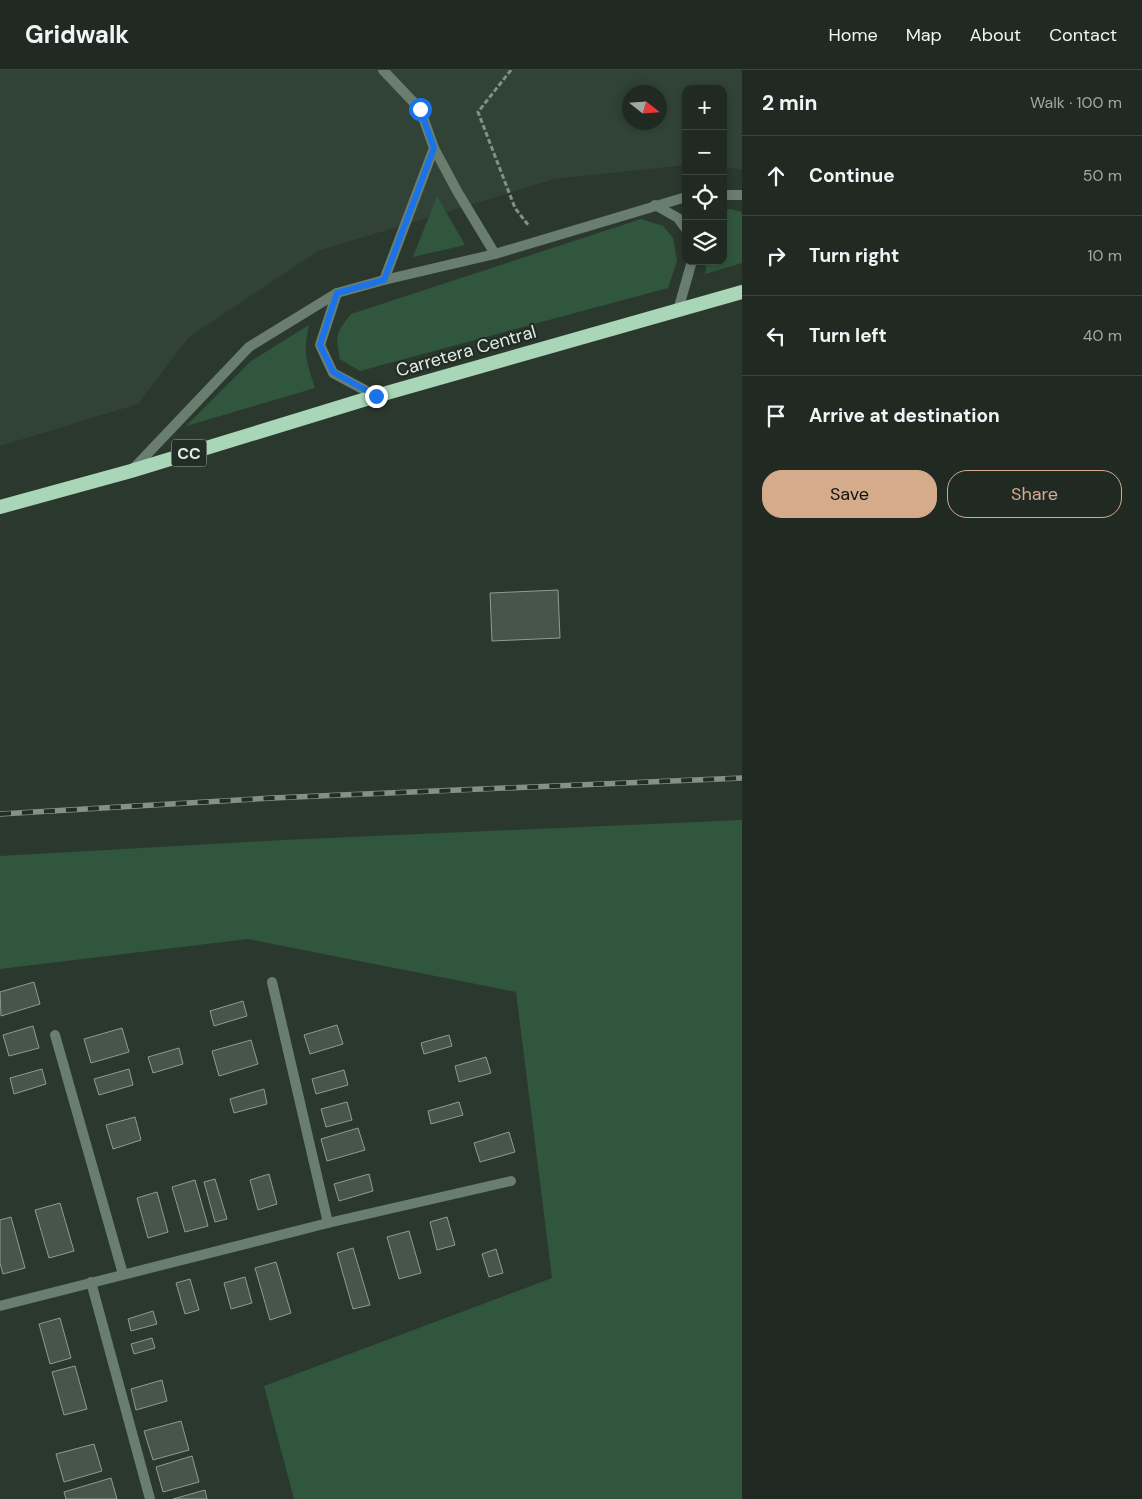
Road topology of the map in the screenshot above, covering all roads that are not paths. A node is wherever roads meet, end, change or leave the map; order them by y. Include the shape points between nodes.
1 (383, 70) edge
2 (434, 148) junction
3 (727, 195) edge
4 (742, 195) edge
5 (682, 198) edge
6 (655, 206) junction
7 (682, 224) edge
8 (495, 254) junction
9 (691, 265) edge
10 (384, 280) junction
11 (742, 292) edge
12 (337, 293) junction
13 (678, 310) junction
14 (376, 396) junction
15 (131, 471) junction
16 (0, 507) edge
17 (272, 982) dead end
18 (55, 1034) dead end
19 (511, 1181) dead end
20 (328, 1223) junction
21 (123, 1274) junction
22 (91, 1282) junction
23 (0, 1306) edge
24 (150, 1499) edge

1 - 2 street via 420,109
2 - 8 street
2 - 10 street
3 - 4 street
5 - 6 street
6 - 7 street
6 - 8 street
8 - 10 street
9 - 13 street
10 - 12 street
11 - 13 highway, Carretera Central / CC
12 - 14 street via 320,345 333,372
12 - 15 street via 249,347
13 - 14 highway, Carretera Central / CC
14 - 15 highway, Carretera Central / CC
15 - 16 highway, Carretera Central / CC
17 - 20 street
18 - 21 street
19 - 20 street
20 - 21 street
21 - 22 street
22 - 23 street
22 - 24 street

